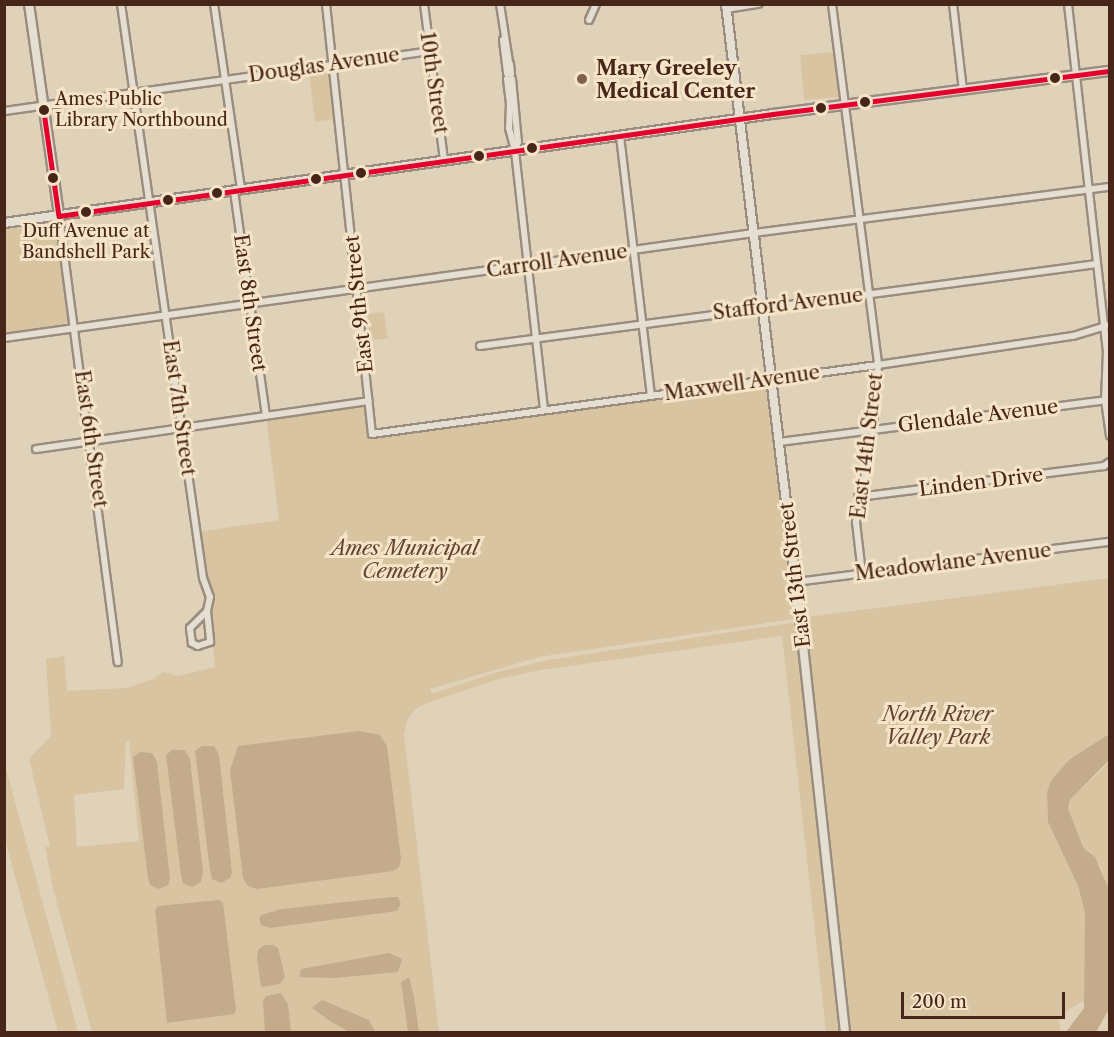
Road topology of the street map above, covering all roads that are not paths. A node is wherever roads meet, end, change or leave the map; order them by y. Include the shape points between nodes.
1 (29, 4) edge
2 (121, 4) edge
3 (214, 4) edge
4 (326, 4) edge
5 (424, 4) edge
6 (500, 4) edge
7 (596, 4) edge
8 (759, 4) edge
9 (832, 4) edge
10 (953, 4) edge
11 (1068, 4) edge
12 (726, 7) edge
13 (589, 20) dead end
14 (503, 33) junction
15 (429, 51) junction
16 (333, 64) junction
17 (1110, 71) edge
18 (1076, 75) junction
19 (509, 76) junction
20 (225, 79) junction
21 (963, 90) junction
22 (134, 92) junction
23 (43, 105) junction
24 (845, 105) junction
25 (4, 111) edge
26 (741, 119) junction
27 (620, 136) junction
28 (515, 151) junction
29 (444, 161) junction
30 (346, 175) junction
31 (1110, 187) edge
32 (237, 190) junction
33 (1089, 191) junction
34 (150, 203) junction
35 (59, 216) junction
36 (859, 220) junction
37 (4, 224) edge
38 (754, 232) junction
39 (634, 250) junction
40 (1097, 264) junction
41 (528, 266) junction
42 (357, 290) junction
43 (868, 294) junction
44 (250, 305) junction
45 (763, 306) junction
46 (166, 317) junction
47 (643, 324) junction
48 (1107, 326) edge
49 (76, 328) junction
50 (4, 338) edge
51 (536, 338) junction
52 (480, 346) dead end
53 (878, 365) junction
54 (1108, 375) edge
55 (772, 378) junction
56 (651, 395) junction
57 (1105, 400) junction
58 (369, 401) junction
59 (544, 410) junction
60 (266, 416) junction
61 (182, 428) junction
62 (873, 430) junction
63 (372, 434) joint
64 (1110, 436) edge
65 (91, 441) junction
66 (779, 442) junction
67 (36, 449) dead end
68 (1107, 464) edge
69 (858, 497) junction
70 (1110, 542) edge
71 (862, 574) junction
72 (796, 582) junction
73 (207, 611) junction
74 (118, 662) dead end
75 (845, 1032) edge

1 - 23 main road
2 - 22 street, East 7th Street
3 - 20 street, East 8th Street
4 - 16 street, East 9th Street
5 - 15 street, 10th Street
6 - 14 street
7 - 13 street
8 - 12 street
9 - 24 street, East 14th Street
10 - 21 street
11 - 18 street
12 - 26 main road, East 13th Street
14 - 19 street
14 - 19 street
15 - 16 street, Douglas Avenue
15 - 29 street, 10th Street
16 - 20 street, Douglas Avenue
16 - 30 street, East 9th Street
17 - 18 main road
18 - 21 main road
18 - 33 street
19 - 28 street via 518,142
20 - 22 street, Douglas Avenue
20 - 32 street, East 8th Street
21 - 24 main road
22 - 23 street, Douglas Avenue
22 - 34 street, East 7th Street
23 - 25 street, Douglas Avenue
23 - 35 main road
24 - 26 main road
24 - 36 street, East 14th Street
26 - 27 main road
26 - 38 main road, East 13th Street
27 - 28 main road
27 - 39 street
28 - 29 main road
28 - 41 street
29 - 30 main road
30 - 32 main road
30 - 42 street, East 9th Street
31 - 33 street, Carroll Avenue
32 - 34 main road
32 - 44 street, East 8th Street
33 - 36 street, Carroll Avenue
33 - 40 street
34 - 35 main road
34 - 46 street, East 7th Street
35 - 37 main road
35 - 49 street, East 6th Street
36 - 38 street, Carroll Avenue
36 - 43 street, East 14th Street
38 - 39 street, Carroll Avenue
38 - 45 main road, East 13th Street
39 - 41 street, Carroll Avenue
39 - 47 street
40 - 43 street, Stafford Avenue
40 - 48 street
41 - 42 street, Carroll Avenue
41 - 51 street
42 - 44 street, Carroll Avenue
42 - 58 street, East 9th Street
43 - 45 street, Stafford Avenue
43 - 53 street, East 14th Street
44 - 46 street, Carroll Avenue
44 - 60 street, East 8th Street
45 - 47 street, Stafford Avenue
45 - 55 main road, East 13th Street
46 - 49 street, Carroll Avenue
46 - 61 street, East 7th Street
47 - 51 street, Stafford Avenue
47 - 56 street
48 - 53 street, Maxwell Avenue via 1073,336
48 - 54 street
49 - 50 street, Carroll Avenue
49 - 65 street, East 6th Street
51 - 52 street, Stafford Avenue
51 - 59 street
53 - 55 street, Maxwell Avenue
53 - 62 street, East 14th Street
54 - 57 street
55 - 56 street, Maxwell Avenue
55 - 66 main road, East 13th Street
56 - 59 street, Maxwell Avenue
57 - 62 street, Glendale Avenue
57 - 64 street
58 - 60 street
58 - 63 street, East 9th Street
59 - 63 street, Maxwell Avenue
60 - 61 street
61 - 65 street
61 - 73 street, East 7th Street via 203,578 210,597
62 - 66 street, Glendale Avenue
62 - 69 street, East 14th Street
65 - 67 street
65 - 74 street, East 6th Street
66 - 72 main road, East 13th Street
68 - 69 street, Linden Drive
69 - 71 street, East 14th Street via 856,522
70 - 71 street, Meadowlane Avenue
71 - 72 street, Meadowlane Avenue
72 - 75 main road, East 13th Street
73 - 73 street, East 7th Street via 210,642 198,646 192,643 190,628

